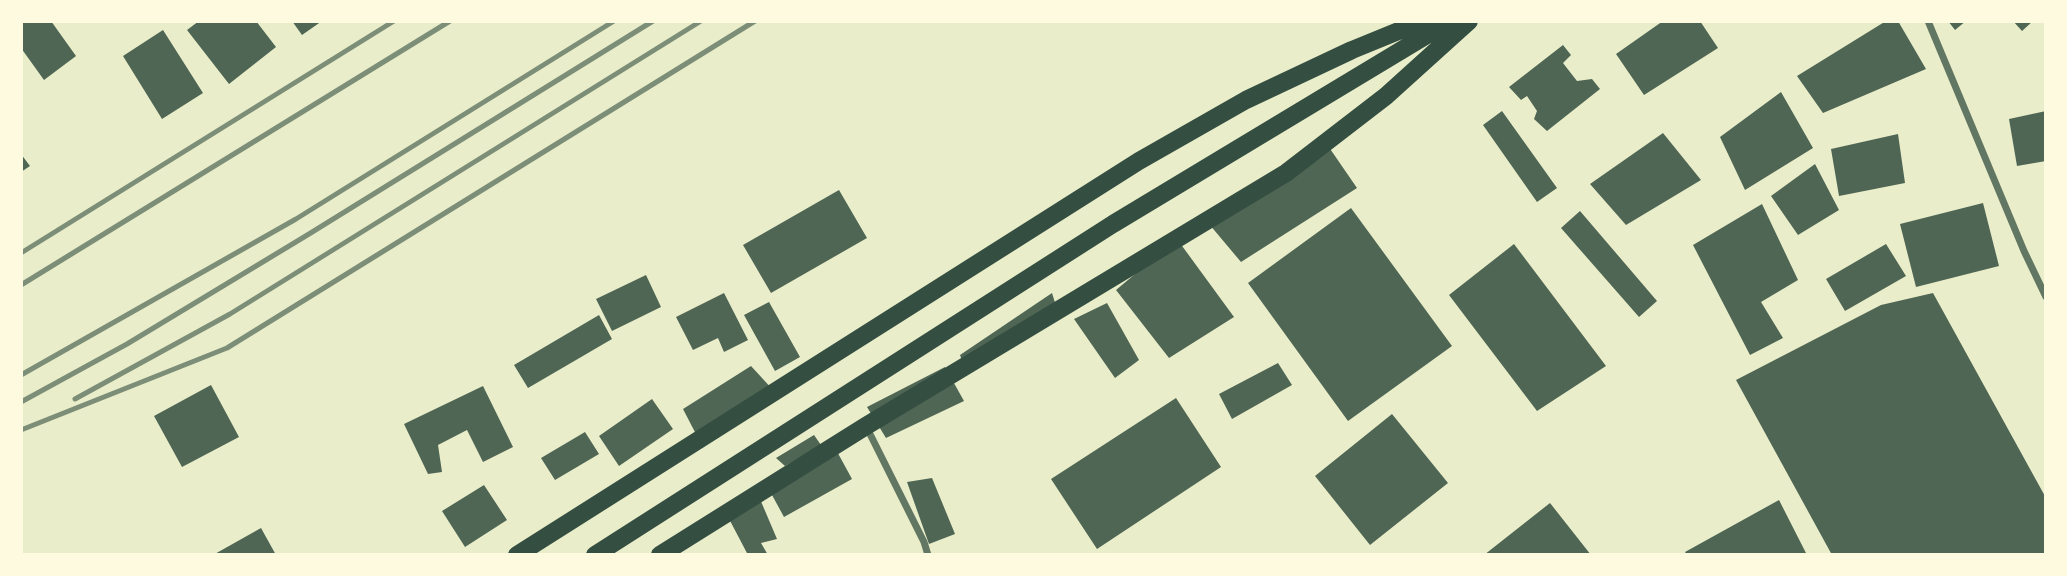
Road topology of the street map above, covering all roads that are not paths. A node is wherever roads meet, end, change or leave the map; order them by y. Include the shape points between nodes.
1 (1423, 21) edge
2 (1450, 21) edge
3 (1469, 21) edge
4 (1928, 21) edge
5 (2046, 297) edge
6 (866, 426) junction
7 (517, 555) edge
8 (595, 555) edge
9 (660, 555) edge
10 (928, 555) edge

1 - 7 main road via 1245,100 1139,161
2 - 8 main road via 1113,224
3 - 6 main road via 1386,96 1286,173
4 - 5 street
6 - 9 main road
6 - 10 street

